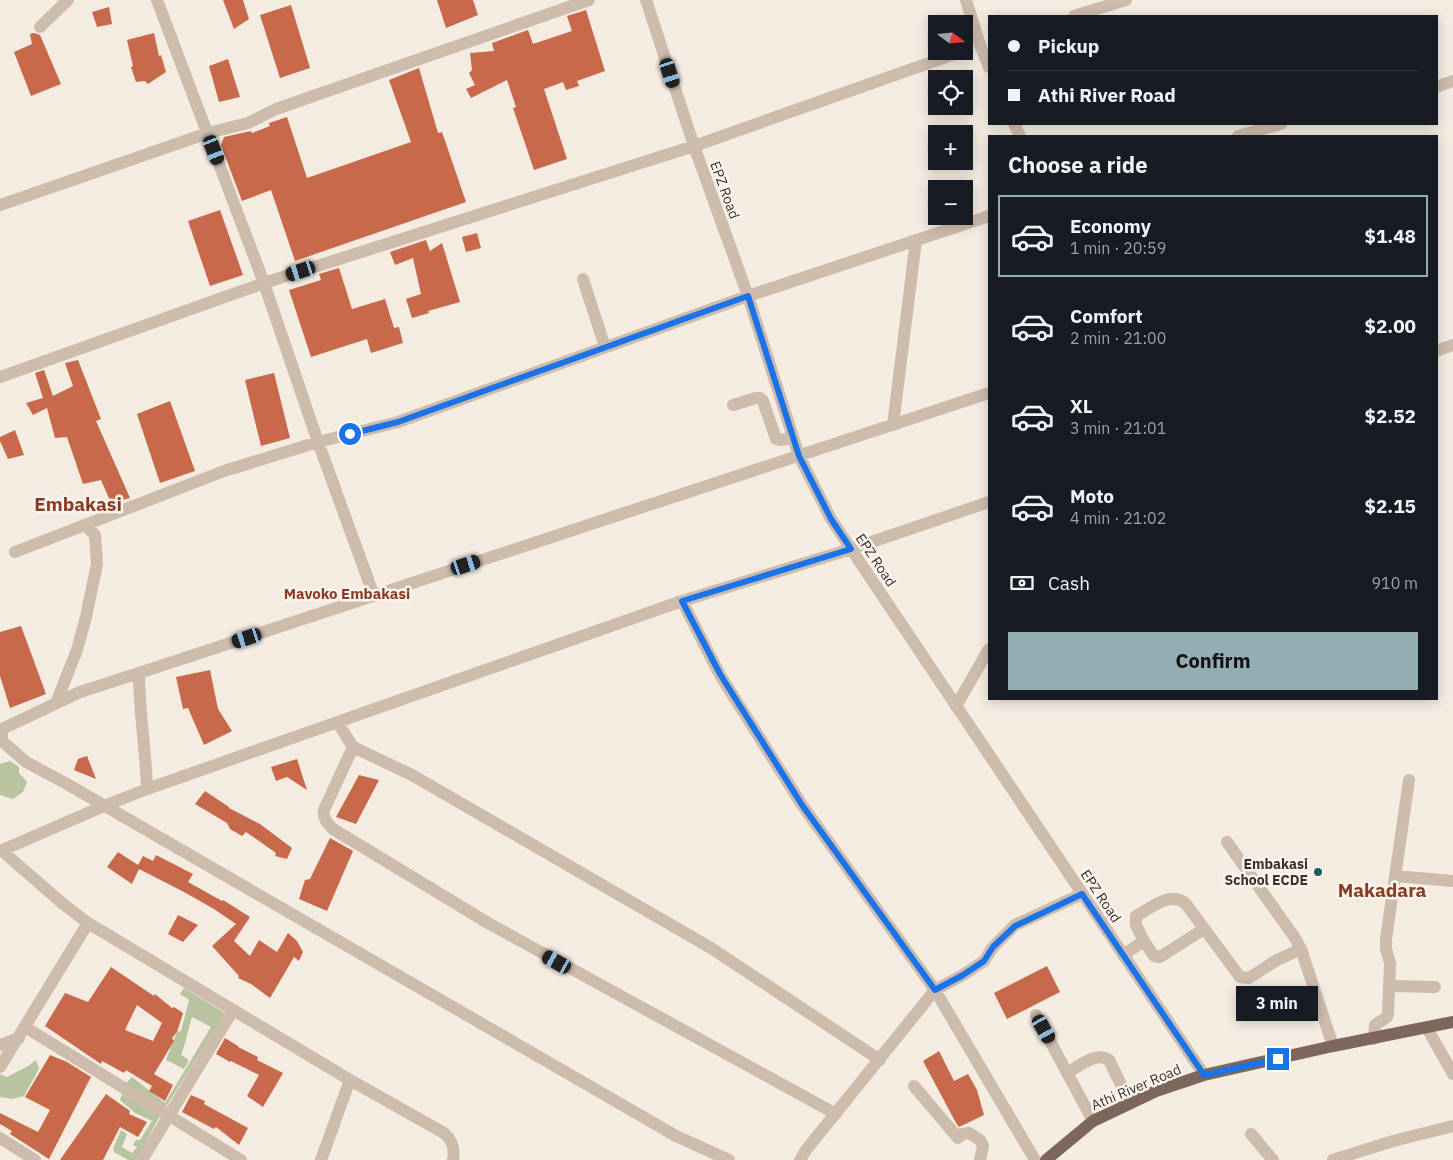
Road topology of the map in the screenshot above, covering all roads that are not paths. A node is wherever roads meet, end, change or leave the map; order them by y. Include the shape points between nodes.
1 (68, 0) edge
2 (157, 0) edge
3 (589, 0) edge
4 (646, 0) edge
5 (966, 0) edge
6 (1126, 0) edge
7 (1077, 15) edge
8 (40, 27) dead end
9 (984, 44) edge
10 (938, 60) edge
11 (988, 62) edge
12 (1453, 81) edge
13 (1438, 86) edge
14 (1277, 125) edge
15 (208, 133) junction
16 (1242, 135) edge
17 (694, 146) junction
18 (0, 205) edge
19 (988, 216) edge
20 (916, 240) junction
21 (583, 279) dead end
22 (264, 283) junction
23 (748, 296) junction
24 (1453, 345) edge
25 (605, 347) junction
26 (1438, 350) edge
27 (0, 377) edge
28 (988, 393) edge
29 (733, 405) dead end
30 (893, 425) junction
31 (793, 438) junction
32 (318, 442) junction
33 (799, 456) junction
34 (988, 502) edge
35 (85, 525) junction
36 (851, 549) junction
37 (15, 552) dead end
38 (374, 596) junction
39 (682, 601) junction
40 (988, 651) edge
41 (139, 673) junction
42 (56, 703) junction
43 (956, 706) junction
44 (338, 722) junction
45 (353, 747) junction
46 (1409, 780) dead end
47 (147, 790) junction
48 (104, 806) junction
49 (1227, 842) dead end
50 (1, 850) edge
51 (1395, 876) junction
52 (1453, 881) edge
53 (1082, 894) junction
54 (88, 924) junction
55 (1204, 929) junction
56 (1144, 941) junction
57 (1301, 948) junction
58 (1123, 955) junction
59 (1389, 986) junction
60 (1435, 987) dead end
61 (935, 990) junction
62 (233, 1010) junction
63 (1036, 1015) dead end
64 (1453, 1022) edge
65 (26, 1027) junction
66 (1427, 1028) junction
67 (18, 1038) junction
68 (1374, 1039) junction
69 (0, 1045) edge
70 (1333, 1046) junction
71 (880, 1060) junction
72 (0, 1067) edge
73 (1067, 1073) junction
74 (1453, 1074) edge
75 (1204, 1075) junction
76 (350, 1080) junction
77 (914, 1086) dead end
78 (1130, 1103) junction
79 (836, 1114) junction
80 (169, 1116) junction
81 (1093, 1121) junction
82 (1453, 1126) edge
83 (1250, 1134) dead end
84 (0, 1138) edge
85 (35, 1160) edge
86 (142, 1160) edge
87 (241, 1160) edge
88 (321, 1160) edge
89 (453, 1160) edge
90 (729, 1160) edge
91 (800, 1160) edge
92 (980, 1160) edge
93 (1035, 1160) edge
94 (1046, 1160) edge
95 (1273, 1160) edge
96 (1332, 1160) edge

1 - 8 street
2 - 15 street
3 - 15 street via 276,109 248,122
4 - 17 street, EPZ Road
5 - 9 street
6 - 7 street
9 - 11 street
10 - 17 street
12 - 13 street
14 - 16 street
15 - 18 street
15 - 22 street
17 - 22 street
17 - 23 street, EPZ Road
19 - 20 street
20 - 23 street
20 - 30 street
21 - 25 street
22 - 27 street
22 - 32 street
23 - 25 street
23 - 31 street, EPZ Road
24 - 26 street
25 - 32 street via 398,422
28 - 30 street
29 - 31 street via 760,398 776,439
30 - 33 street
31 - 33 street, EPZ Road
32 - 35 street via 224,471
32 - 38 street
33 - 36 street, EPZ Road via 831,519
33 - 38 street
34 - 36 street
35 - 37 street
35 - 42 street via 95,535 97,564 77,650
36 - 39 street
36 - 43 street, EPZ Road
38 - 41 street
39 - 44 street
39 - 61 street via 720,674 802,805
40 - 43 street
41 - 42 street
41 - 47 street
42 - 48 street via 2,729 2,741 26,762
43 - 53 street, EPZ Road
44 - 45 street
44 - 47 street
45 - 71 street via 412,774 711,948
45 - 79 street via 324,810 326,822 333,829 488,923
46 - 51 street
47 - 48 street
48 - 50 street
48 - 90 street via 676,1136
49 - 57 street
50 - 54 street
51 - 52 street
51 - 59 street via 1386,939
53 - 58 street, EPZ Road
53 - 61 street via 1015,926 993,947 984,961
54 - 62 street
54 - 65 street
55 - 56 street via 1160,958 1154,956
55 - 56 street via 1182,900 1170,898 1136,916 1136,925
55 - 57 street via 1244,978
56 - 58 street
57 - 70 street
58 - 75 street, EPZ Road
59 - 60 street
59 - 68 street via 1388,1014 1374,1025
61 - 71 street
61 - 93 street
62 - 76 street
62 - 80 street
63 - 73 street
64 - 66 main road, Athi River Road
65 - 67 street
65 - 80 street
66 - 68 main road, Athi River Road
66 - 74 street
67 - 69 street
67 - 72 street
68 - 70 main road, Athi River Road
70 - 75 main road, Athi River Road
71 - 79 street
73 - 78 street via 1096,1056 1103,1056 1109,1060
73 - 81 street
75 - 78 main road, Athi River Road
76 - 88 street
76 - 89 street via 444,1133 454,1150
77 - 92 street via 958,1138 969,1133 980,1140 983,1146
78 - 81 main road, Athi River Road
79 - 91 street
80 - 86 street
80 - 87 street
81 - 94 main road, Athi River Road
82 - 96 street
83 - 95 street
84 - 85 street

